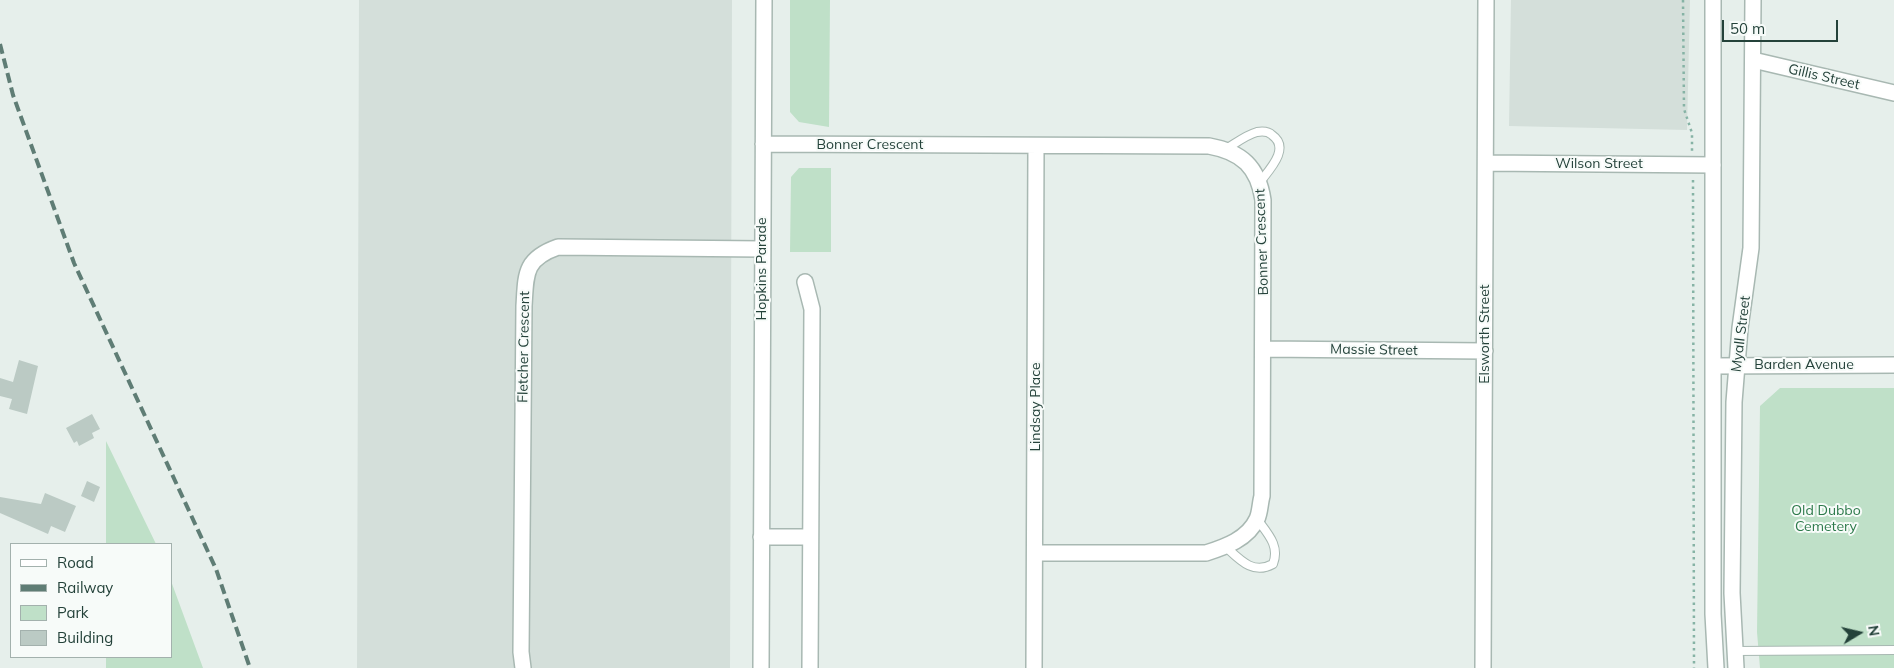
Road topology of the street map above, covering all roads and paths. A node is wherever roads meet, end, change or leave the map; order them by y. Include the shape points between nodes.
1 (764, 0) edge
2 (1486, 0) edge
3 (1683, 0) edge
4 (1713, 0) edge
5 (1753, 0) edge
6 (1753, 60) junction
7 (1894, 93) edge
8 (763, 144) junction
9 (1036, 146) junction
10 (1226, 149) junction
11 (1486, 163) junction
12 (1692, 164) junction
13 (1713, 165) junction
14 (1260, 182) junction
15 (762, 249) junction
16 (805, 282) dead end
17 (1264, 349) junction
18 (1485, 351) junction
19 (1736, 365) junction
20 (1894, 365) edge
21 (1714, 366) junction
22 (1257, 519) junction
23 (810, 537) junction
24 (761, 538) junction
25 (1226, 547) junction
26 (1036, 553) junction
27 (1894, 650) edge
28 (1734, 651) junction
29 (523, 668) edge
30 (761, 668) edge
31 (810, 668) edge
32 (1034, 668) edge
33 (1483, 668) edge
34 (1694, 668) edge
35 (1716, 668) edge
36 (1736, 668) edge

1 - 8 street, Hopkins Parade
2 - 11 street, Elsworth Street
3 - 12 path via 1684,109 1692,133
4 - 13 street, Myall Street
5 - 6 street, Myall Street
6 - 7 street, Gillis Street
6 - 19 street, Myall Street via 1751,248
8 - 9 street, Bonner Crescent
8 - 15 street, Hopkins Parade
9 - 10 street, Bonner Crescent via 1209,146
9 - 26 street, Lindsay Place
10 - 14 street, Bonner Crescent via 1251,168
10 - 14 lane via 1258,132 1267,131 1275,136 1279,154
11 - 12 street, Wilson Street
11 - 18 street, Elsworth Street
12 - 13 street, Wilson Street
12 - 34 path
13 - 21 street, Myall Street
14 - 17 street, Bonner Crescent via 1263,200
15 - 24 street, Hopkins Parade
15 - 29 street, Fletcher Crescent via 558,247 541,253 530,264 524,306
16 - 23 street via 812,309
17 - 18 street, Massie Street
17 - 22 street, Bonner Crescent via 1262,496
18 - 33 street, Elsworth Street
19 - 20 street, Barden Avenue
19 - 21 street, Barden Avenue
19 - 28 street, Myall Street
21 - 35 street, Myall Street via 1713,614
22 - 25 street, Bonner Crescent via 1243,536
22 - 25 lane via 1275,545 1273,564 1255,569
23 - 24 street
23 - 31 street
24 - 30 street, Hopkins Parade
25 - 26 street, Bonner Crescent via 1206,553 1177,555
26 - 32 street, Lindsay Place
27 - 28 lane
28 - 36 street, Myall Street

